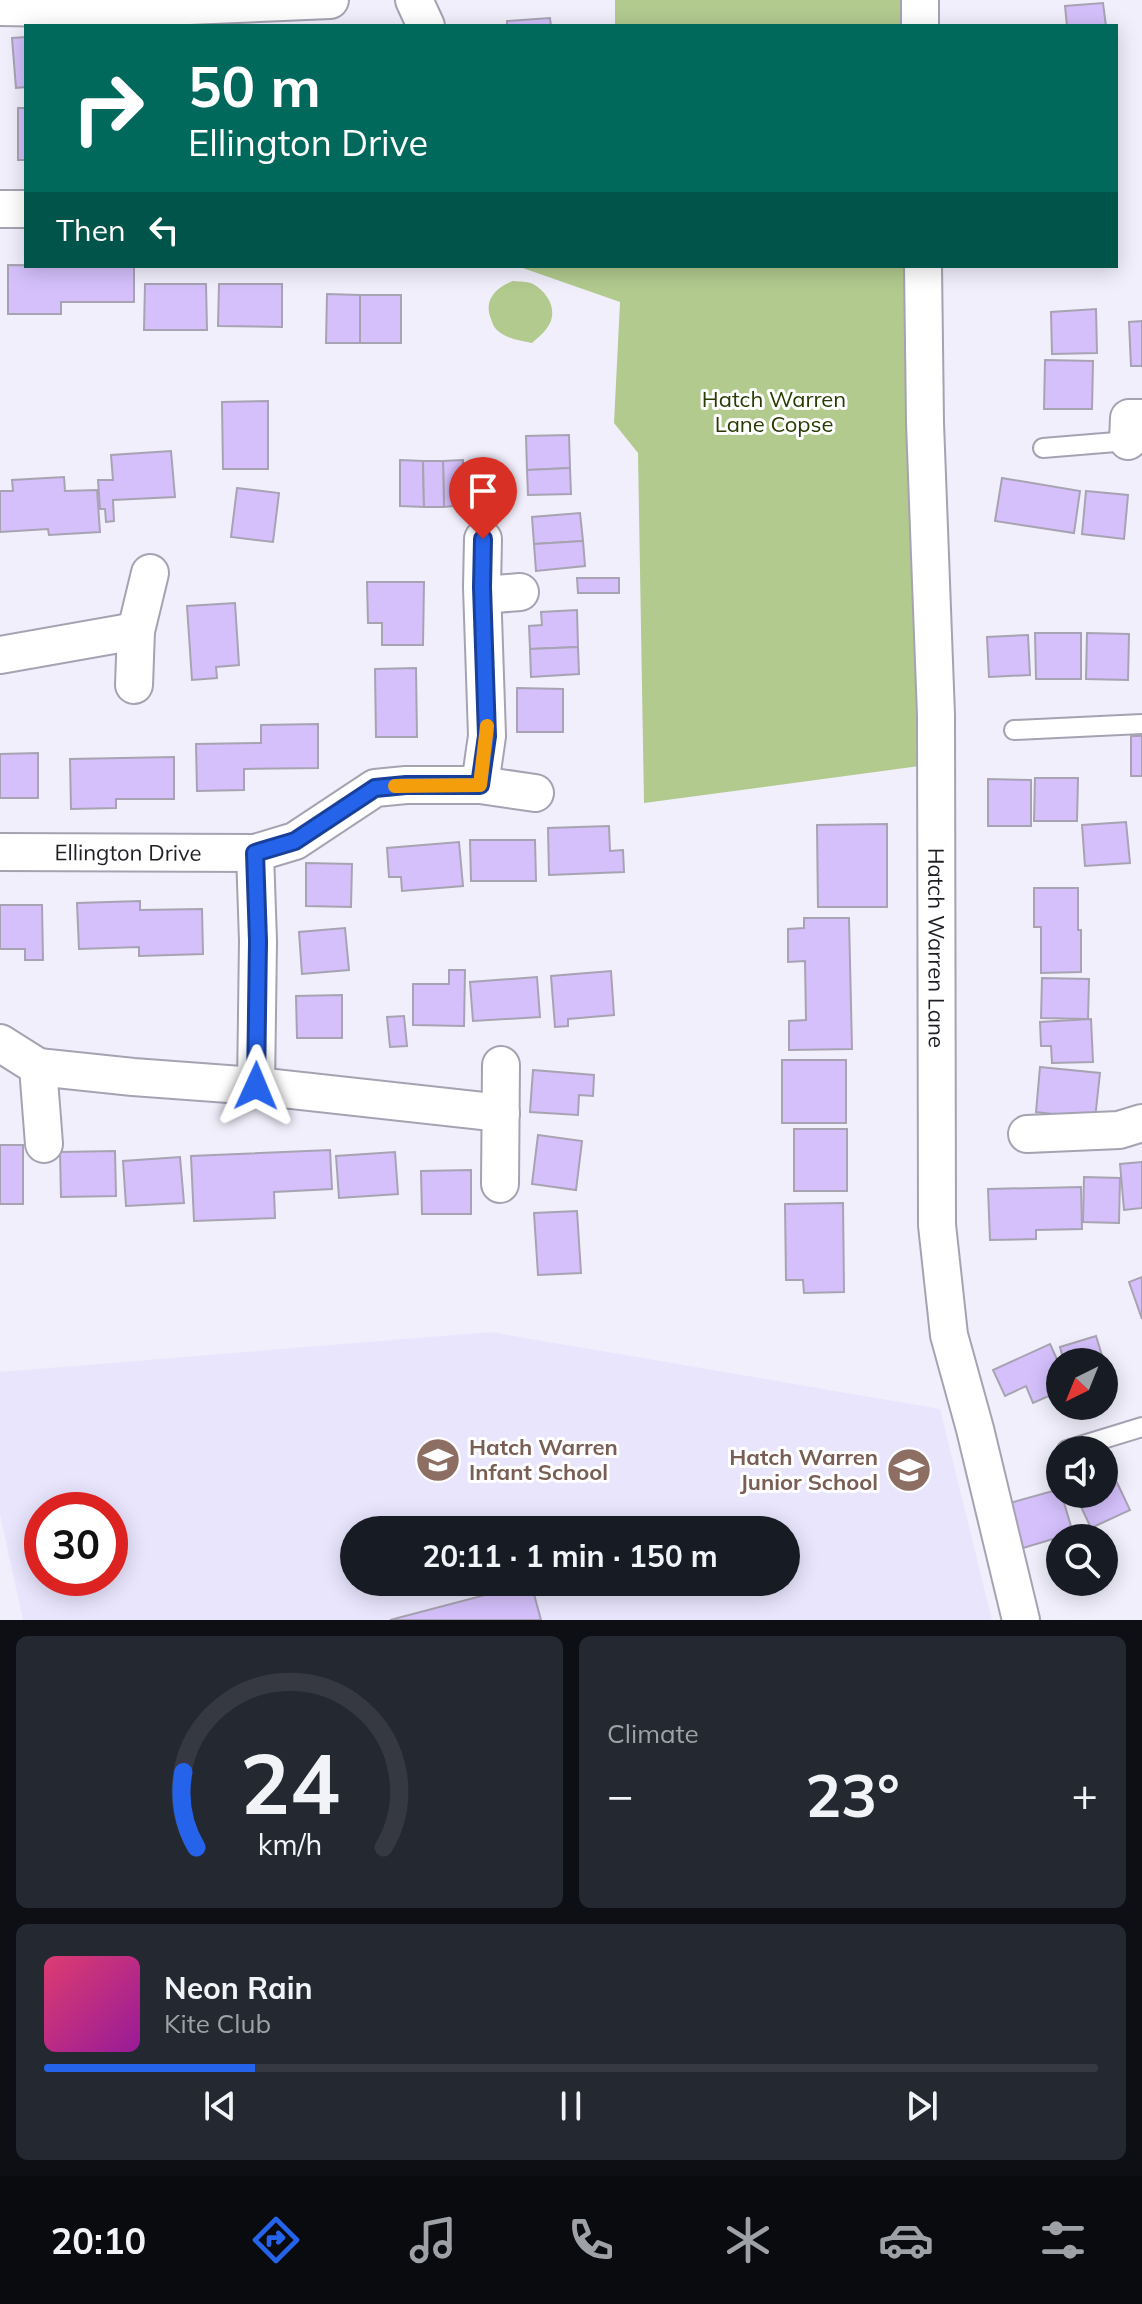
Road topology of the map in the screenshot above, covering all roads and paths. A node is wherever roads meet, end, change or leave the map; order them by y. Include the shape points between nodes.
1 (330, 0) edge
2 (414, 0) edge
3 (920, 0) edge
4 (0, 7) edge
5 (116, 18) edge
6 (425, 24) edge
7 (920, 24) edge
8 (0, 209) edge
9 (24, 209) edge
10 (923, 268) edge
11 (1135, 430) edge
12 (1043, 448) dead end
13 (483, 539) dead end
14 (150, 573) dead end
15 (520, 592) dead end
16 (483, 595) junction
17 (136, 631) junction
18 (0, 655) edge
19 (134, 685) dead end
20 (1142, 724) edge
21 (1014, 730) dead end
22 (480, 785) junction
23 (535, 793) dead end
24 (0, 852) edge
25 (255, 853) junction
26 (0, 1043) edge
27 (501, 1065) dead end
28 (38, 1067) junction
29 (256, 1086) junction
30 (501, 1113) junction
31 (1142, 1123) edge
32 (1027, 1134) dead end
33 (44, 1144) dead end
34 (500, 1184) dead end
35 (1142, 1427) edge
36 (1113, 1436) edge
37 (1021, 1620) edge

1 - 5 street
2 - 6 street
3 - 7 street
4 - 5 street
8 - 9 street
10 - 37 street, Hatch Warren Lane via 936,715 937,1225 949,1335
11 - 12 lane
13 - 16 street
14 - 17 street
15 - 16 street
16 - 22 street via 487,736
17 - 18 street
17 - 19 street
20 - 21 lane
22 - 23 street, Ellington Drive
22 - 25 street, Ellington Drive via 375,788 295,841
24 - 25 street, Ellington Drive
25 - 29 street
26 - 28 street
27 - 30 street
28 - 29 street
28 - 33 street
29 - 30 street
30 - 34 street
31 - 32 street via 1119,1130
35 - 36 lane

